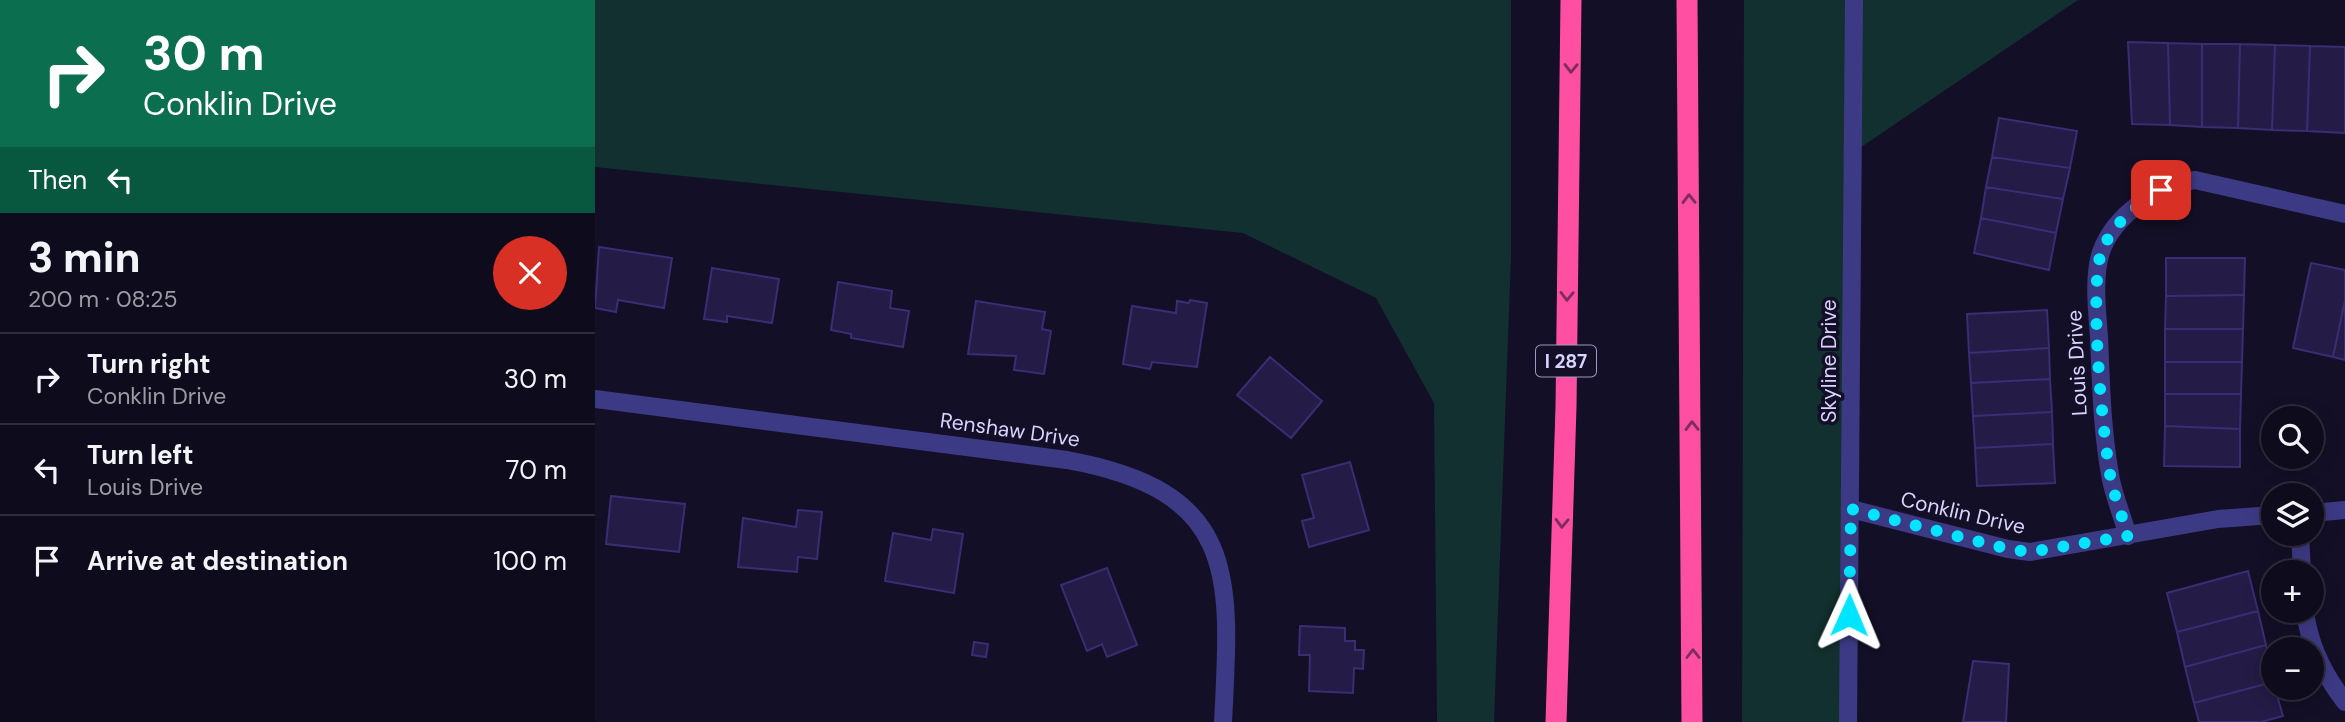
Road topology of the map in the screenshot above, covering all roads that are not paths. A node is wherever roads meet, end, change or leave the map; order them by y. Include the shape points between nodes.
1 (1571, 0) edge
2 (1686, 0) edge
3 (1854, 0) edge
4 (2345, 214) edge
5 (595, 399) edge
6 (1851, 509) junction
7 (2345, 510) edge
8 (2324, 512) edge
9 (2261, 517) edge
10 (2128, 536) junction
11 (2308, 623) edge
12 (2345, 702) edge
13 (1223, 722) edge
14 (1556, 722) edge
15 (1692, 722) edge
16 (1848, 722) edge

1 -> 14 highway, I 287
15 -> 2 highway
3 - 6 street, Skyline Drive
4 - 10 street, Louis Drive via 2195,180 2177,183 2146,199 2109,237 2101,253 2096,298 2104,427 2112,482
5 - 13 street, Renshaw Drive via 1067,460 1146,481 1189,512 1217,557 1227,647
6 - 10 street, Conklin Drive via 2030,552
6 - 16 street, Skyline Drive
7 - 8 street
9 - 10 street, Conklin Drive via 2218,519
11 - 12 street via 2329,681

